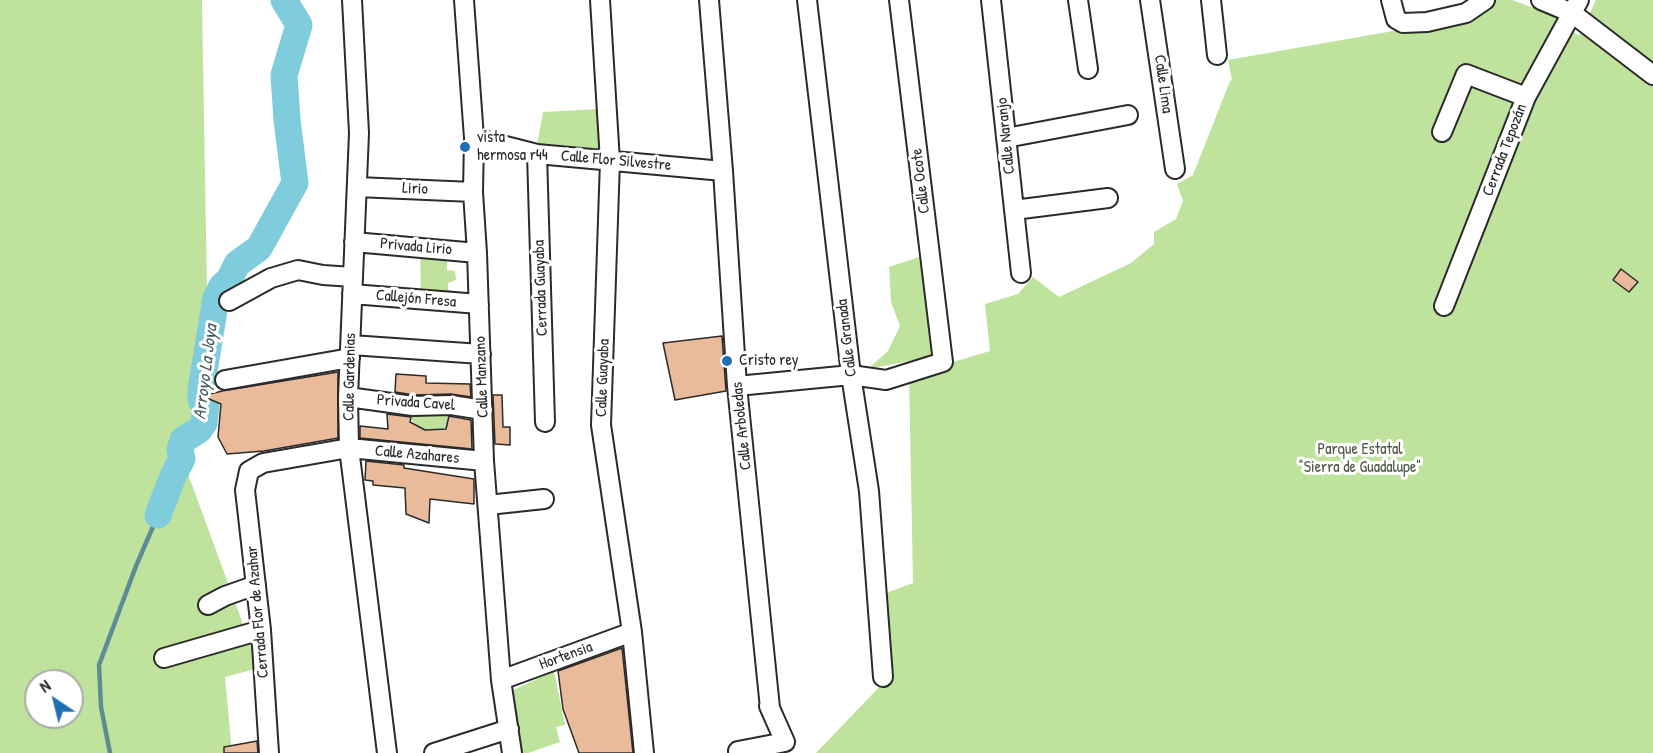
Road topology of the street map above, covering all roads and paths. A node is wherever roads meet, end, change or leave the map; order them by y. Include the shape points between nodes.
1 (352, 0) edge
2 (464, 0) edge
3 (600, 0) edge
4 (709, 0) edge
5 (807, 0) edge
6 (899, 0) edge
7 (991, 0) edge
8 (1078, 0) edge
9 (1150, 0) edge
10 (1211, 0) edge
11 (1391, 0) edge
12 (1485, 0) edge
13 (1541, 0) edge
14 (1575, 7) edge
15 (1217, 55) dead end
16 (1088, 69) dead end
17 (1653, 75) edge
18 (1526, 97) junction
19 (1128, 116) dead end
20 (1442, 132) dead end
21 (474, 138) junction
22 (1006, 138) junction
23 (537, 154) junction
24 (610, 161) junction
25 (1175, 168) dead end
26 (723, 171) junction
27 (357, 187) junction
28 (473, 192) junction
29 (1108, 198) dead end
30 (1014, 210) junction
31 (354, 242) junction
32 (477, 253) junction
33 (1021, 273) dead end
34 (353, 285) junction
35 (229, 301) dead end
36 (479, 304) junction
37 (1444, 306) dead end
38 (350, 352) junction
39 (481, 354) junction
40 (851, 375) junction
41 (225, 380) dead end
42 (737, 386) junction
43 (348, 397) junction
44 (483, 410) junction
45 (545, 422) dead end
46 (349, 448) junction
47 (484, 461) junction
48 (249, 471) joint
49 (544, 500) dead end
50 (488, 505) junction
51 (256, 585) junction
52 (208, 605) dead end
53 (261, 630) junction
54 (632, 632) junction
55 (164, 658) dead end
56 (883, 677) dead end
57 (501, 680) junction
58 (509, 729) junction
59 (738, 751) dead end
60 (269, 753) edge
61 (387, 753) edge
62 (434, 753) edge
63 (512, 753) edge
64 (644, 753) edge

1 - 27 street, Calle Gardenias via 359,133
2 - 21 street, Calle Manzano
3 - 24 street, Calle Guayaba
4 - 26 street, Calle Arboledas
5 - 40 street, Calle Granada
6 - 40 street, Calle Ocote via 943,362 886,380
7 - 22 street, Calle Naranjo
8 - 16 street
9 - 25 street, Calle Lima
10 - 15 street
11 - 12 street via 1396,19 1403,23 1466,14
13 - 14 street
14 - 17 street
14 - 18 street, Cerrada Tepozán
18 - 20 street via 1466,74
18 - 37 street, Cerrada Tepozán
19 - 22 street
21 - 23 street, Calle Flor Silvestre
21 - 28 street, Calle Manzano
22 - 30 street, Calle Naranjo
23 - 24 street, Calle Flor Silvestre
23 - 45 street, Cerrada Guayaba
24 - 26 street, Calle Flor Silvestre
24 - 54 street, Calle Guayaba via 601,425
26 - 42 street, Calle Arboledas
27 - 28 street, Lirio
27 - 31 street, Calle Gardenias
28 - 32 street, Calle Manzano
29 - 30 street
30 - 33 street, Calle Naranjo
31 - 32 street, Privada Lirio
31 - 34 street, Calle Gardenias
32 - 36 street, Calle Manzano
34 - 35 street via 298,270 271,278
34 - 36 street, Callejón Fresa
34 - 38 street, Calle Gardenias
36 - 39 street, Calle Manzano
38 - 39 street
38 - 41 street
38 - 43 street, Calle Gardenias
39 - 44 street, Calle Manzano
40 - 42 street
40 - 56 street, Calle Granada via 869,491
42 - 59 street, Calle Arboledas via 770,707 785,742
43 - 44 street, Privada Cavel
43 - 46 street, Calle Gardenias
44 - 47 street, Calle Manzano
46 - 47 street, Calle Azahares
46 - 48 street, Calle Azahares via 263,463
46 - 61 street, Calle Gardenias
47 - 50 street, Calle Manzano
48 - 51 street, Cerrada Flor de Azahar via 245,490
49 - 50 street
50 - 57 street, Calle Manzano
51 - 52 street
51 - 53 street, Cerrada Flor de Azahar
53 - 55 street
53 - 60 street, Cerrada Flor de Azahar
54 - 57 street, Hortensia
54 - 64 street, Calle Guayaba
57 - 58 street, Calle Manzano
58 - 62 street
58 - 63 street, Calle Manzano

